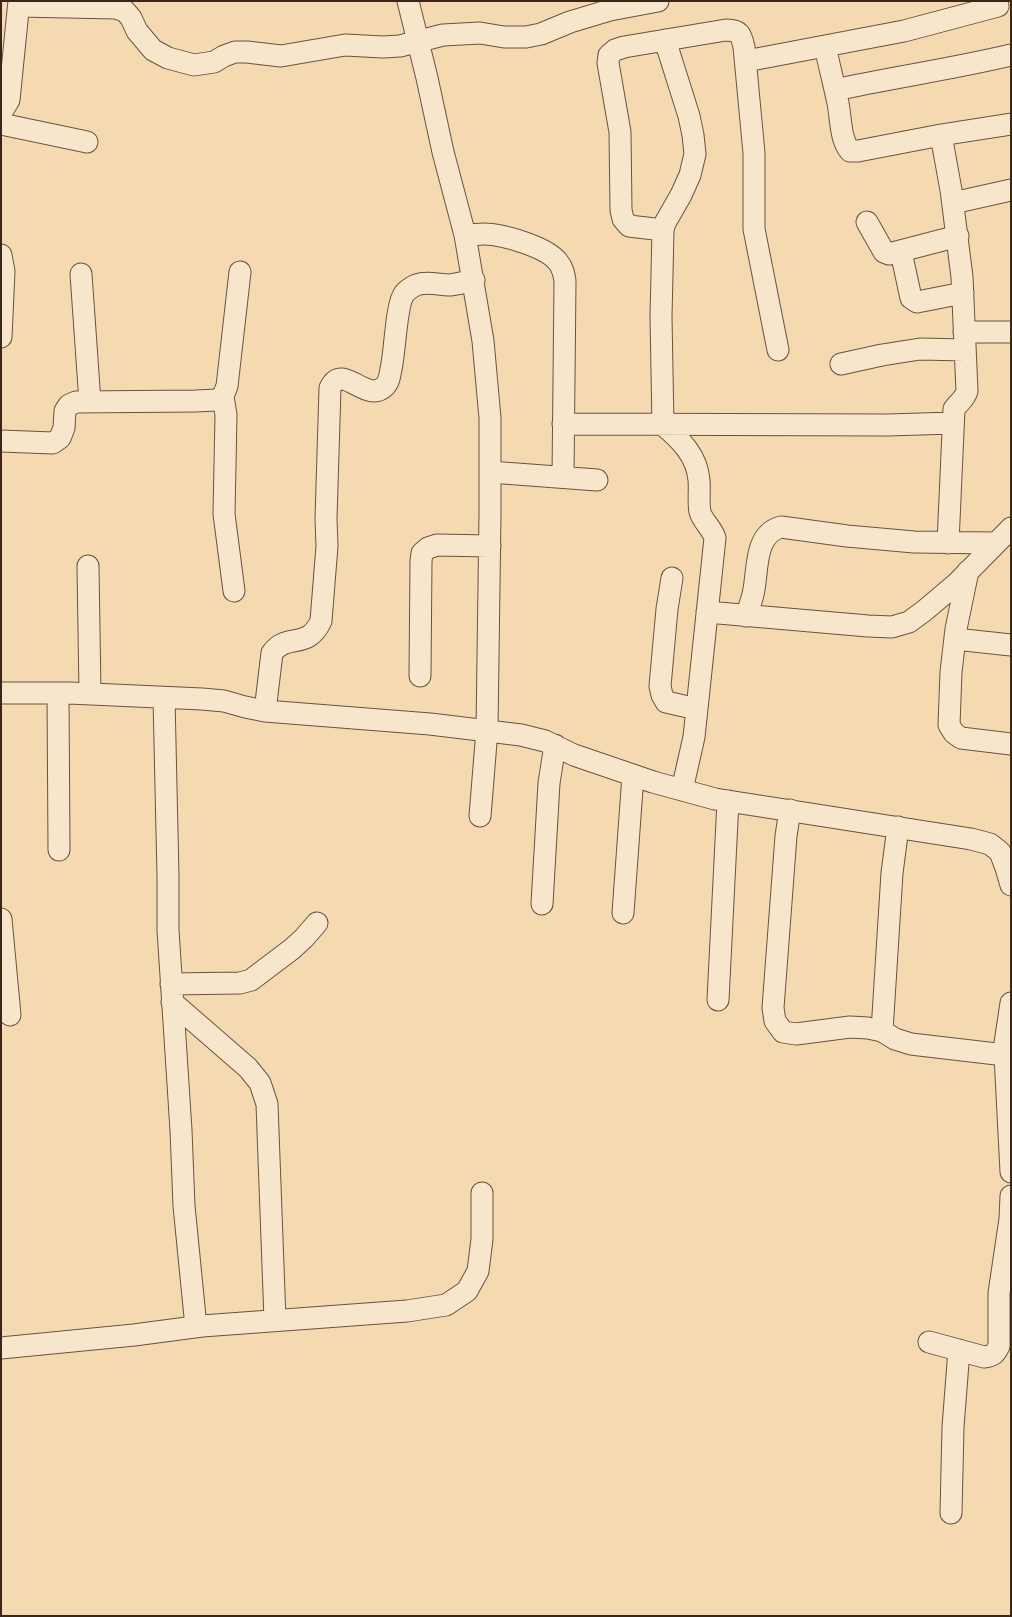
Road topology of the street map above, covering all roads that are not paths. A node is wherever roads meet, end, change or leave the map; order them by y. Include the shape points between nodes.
1 (408, 1) edge
2 (658, 1) edge
3 (19, 4) edge
4 (998, 6) dead end
5 (665, 40) junction
6 (418, 41) junction
7 (825, 46) junction
8 (1011, 55) edge
9 (746, 62) junction
10 (835, 90) junction
11 (1, 113) edge
12 (1, 124) edge
13 (1011, 124) edge
14 (941, 135) junction
15 (87, 142) dead end
16 (1011, 190) edge
17 (953, 203) junction
18 (868, 222) dead end
19 (663, 230) junction
20 (465, 235) junction
21 (958, 236) junction
22 (901, 252) junction
23 (1, 255) edge
24 (240, 272) dead end
25 (81, 274) dead end
26 (474, 280) junction
27 (963, 292) junction
28 (1011, 332) edge
29 (1, 337) edge
30 (964, 341) junction
31 (778, 350) dead end
32 (841, 364) dead end
33 (223, 396) junction
34 (90, 402) junction
35 (953, 423) junction
36 (563, 424) junction
37 (663, 425) junction
38 (1, 441) edge
39 (490, 472) junction
40 (563, 477) junction
41 (597, 480) dead end
42 (1011, 528) edge
43 (948, 543) junction
44 (995, 543) junction
45 (490, 546) junction
46 (88, 566) dead end
47 (968, 571) junction
48 (672, 578) dead end
49 (234, 591) dead end
50 (707, 612) junction
51 (746, 616) junction
52 (955, 639) junction
53 (1011, 645) edge
54 (420, 676) dead end
55 (1, 693) edge
56 (58, 693) junction
57 (90, 694) junction
58 (164, 698) junction
59 (697, 709) junction
60 (265, 711) junction
61 (487, 730) junction
62 (1011, 744) edge
63 (555, 745) junction
64 (633, 774) junction
65 (682, 790) junction
66 (728, 801) junction
67 (790, 810) junction
68 (480, 816) dead end
69 (898, 827) junction
70 (59, 850) dead end
71 (1009, 868) edge
72 (542, 904) dead end
73 (623, 913) dead end
74 (1, 919) edge
75 (317, 923) dead end
76 (2, 941) edge
77 (172, 993) junction
78 (718, 1000) dead end
79 (1011, 1003) edge
80 (10, 1015) dead end
81 (882, 1031) junction
82 (1005, 1056) junction
83 (1011, 1172) edge
84 (482, 1193) dead end
85 (1011, 1196) edge
86 (275, 1320) junction
87 (196, 1327) junction
88 (929, 1342) dead end
89 (1, 1348) edge
90 (959, 1350) junction
91 (951, 1513) dead end

1 - 6 street
2 - 6 street via 610,10 542,34 526,37 504,38 480,33 443,35
3 - 6 street via 116,8 125,11 153,50 168,58 194,64 214,62 235,52 281,56 345,45 383,47
3 - 11 street via 8,100
4 - 7 street via 904,30
5 - 9 street via 735,30 741,35
5 - 19 street via 689,116 695,154 690,175
5 - 19 street via 615,50 609,55 608,63 620,132 621,210 629,226
6 - 20 street
7 - 9 street
7 - 10 street
8 - 10 street
9 - 31 street via 754,153 754,229
10 - 14 street via 844,138 850,151 858,152
12 - 15 street
13 - 14 street
14 - 17 street
16 - 17 street
17 - 21 street
18 - 22 street via 884,252
19 - 37 street
20 - 26 street
20 - 36 street via 485,234 520,241 557,260 564,271
21 - 22 street
21 - 27 street
22 - 27 street via 911,298 918,302
23 - 29 street via 4,287
24 - 33 street via 227,386
25 - 34 street
26 - 39 street via 490,418
26 - 60 street via 450,285 417,284 409,289 403,295 400,305 394,354 385,386 369,392 339,378 330,388 326,546 321,621 316,632 308,638 284,644 272,653
27 - 30 street
28 - 30 street
30 - 32 street
30 - 35 street via 967,391 954,409
33 - 34 street via 216,400 203,401
33 - 49 street via 226,415 224,514
34 - 38 street via 69,405 65,411 64,428 60,438 53,443
35 - 37 street
35 - 43 street
36 - 37 street
36 - 40 street
37 - 50 street via 677,436 692,455 700,480 702,518 715,538
39 - 40 street
39 - 45 street
40 - 41 street
42 - 44 street
43 - 44 street
43 - 51 street via 872,539 781,527 774,529 769,533 757,559 754,589
44 - 47 street
45 - 54 street via 437,545 428,548 422,554
45 - 61 street
46 - 57 street
47 - 51 street via 924,611 909,622 892,627
47 - 52 street
48 - 59 street via 660,686 666,702
50 - 51 street
50 - 59 street
52 - 53 street
52 - 62 street via 950,720 954,733 961,738
55 - 56 street
56 - 57 street
56 - 70 street
57 - 58 street
58 - 60 street via 224,701
58 - 77 street via 168,930
59 - 65 street via 694,737
60 - 61 street
61 - 63 street via 521,734
61 - 68 street
63 - 64 street via 574,755
63 - 72 street via 549,783
64 - 65 street
64 - 73 street
65 - 66 street
66 - 67 street
66 - 78 street
67 - 69 street
67 - 81 street via 773,1008 775,1021 783,1032 796,1034 850,1027
69 - 71 street via 990,844 1000,852
69 - 81 street via 891,888
74 - 76 street
75 - 77 street via 296,946 251,980
76 - 80 street
77 - 86 street via 260,1083 266,1104
77 - 87 street via 184,1206
79 - 82 street
81 - 82 street via 911,1044
82 - 83 street
84 - 86 street via 482,1239 478,1271 467,1291 446,1305 407,1311
85 - 90 street via 999,1293 999,1346 996,1353 984,1357
86 - 87 street
87 - 89 street
88 - 90 street
90 - 91 street via 953,1427

